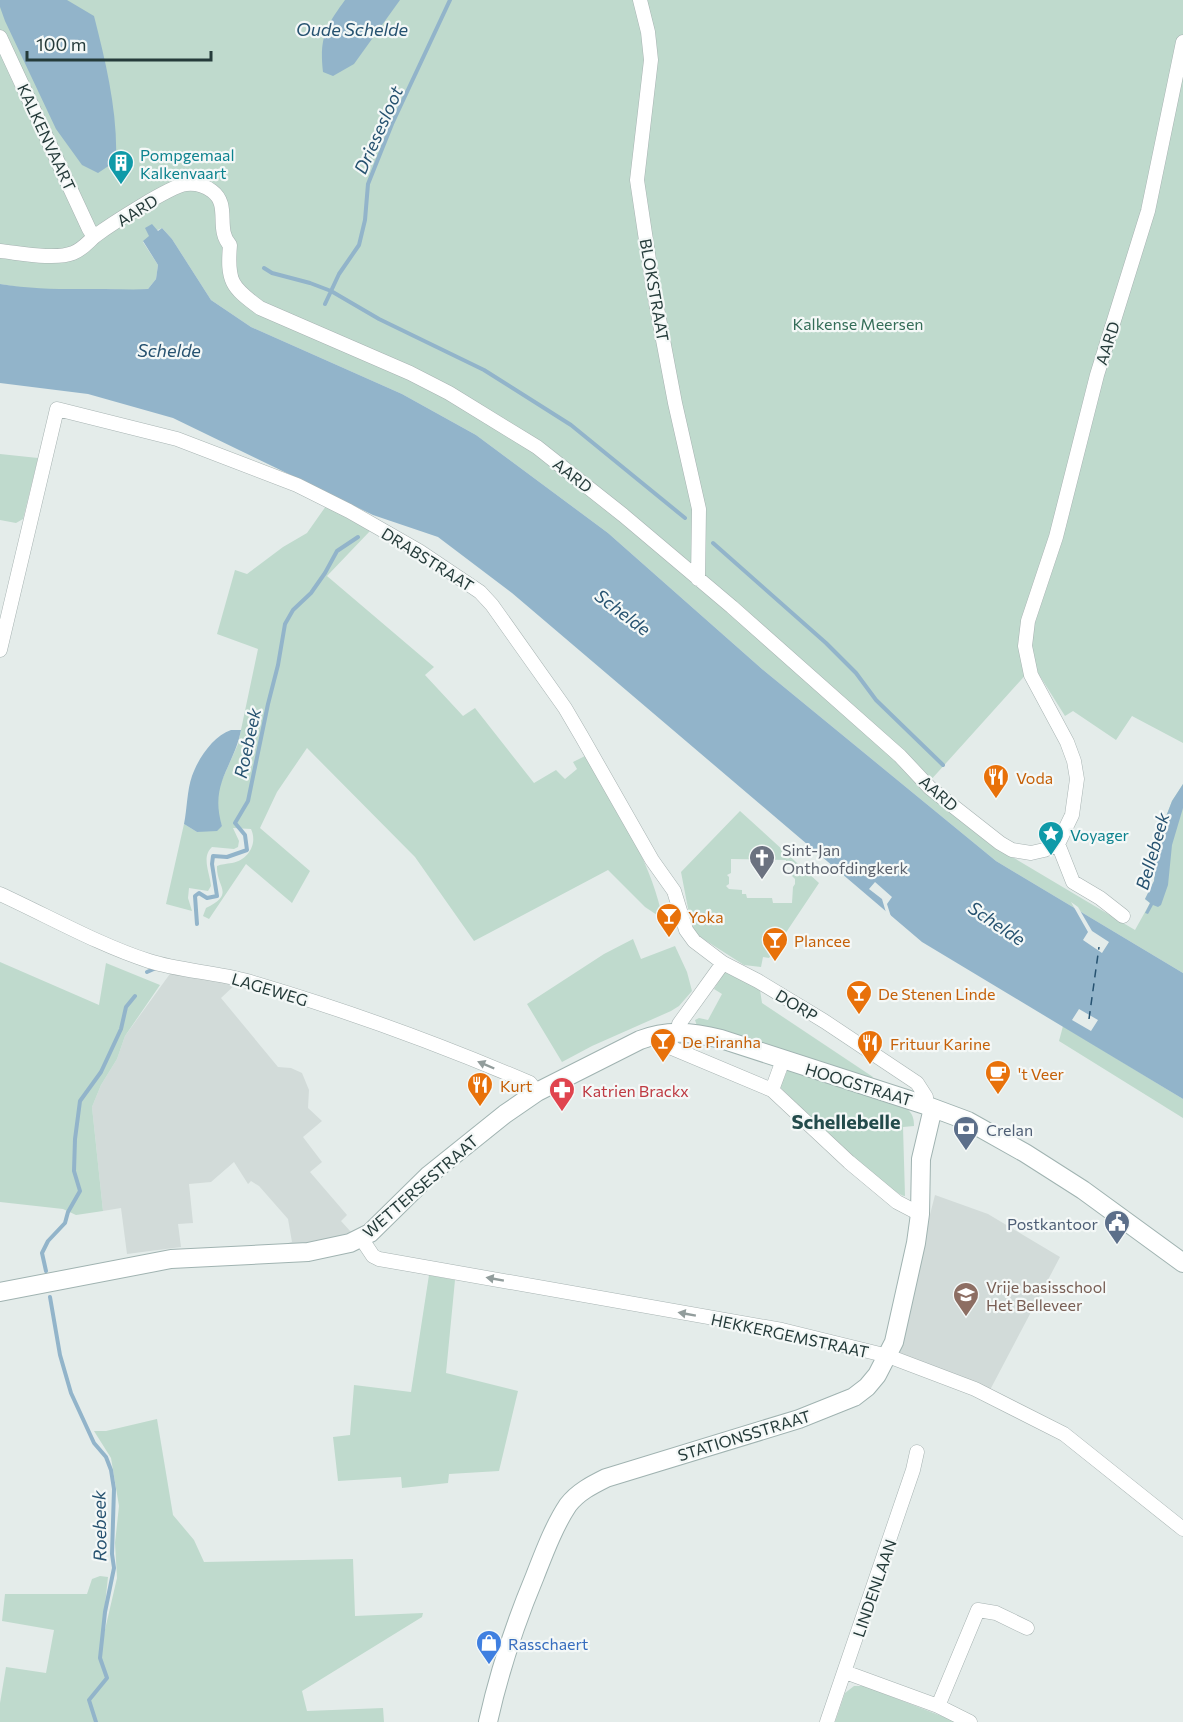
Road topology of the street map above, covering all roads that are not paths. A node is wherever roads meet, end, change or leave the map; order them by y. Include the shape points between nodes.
1 (640, 0) edge
2 (0, 37) edge
3 (1183, 42) edge
4 (94, 237) junction
5 (0, 251) edge
6 (698, 579) junction
7 (0, 650) edge
8 (1058, 844) junction
9 (0, 894) edge
10 (1123, 916) dead end
11 (723, 963) junction
12 (674, 1032) junction
13 (640, 1040) joint
14 (783, 1060) junction
15 (772, 1090) junction
16 (537, 1092) junction
17 (929, 1106) junction
18 (920, 1214) junction
19 (361, 1238) junction
20 (1183, 1263) edge
21 (0, 1292) edge
22 (888, 1356) junction
23 (917, 1452) dead end
24 (1183, 1530) edge
25 (1027, 1628) dead end
26 (845, 1672) junction
27 (938, 1706) junction
28 (488, 1722) edge
29 (827, 1722) edge
30 (970, 1722) edge

1 - 6 street, BLOKSTRAAT via 651,60 638,180 655,298 699,509
2 - 4 street, KALKENVAART
3 - 8 street, AARD via 1149,211 1097,375 1056,537 1028,621 1025,646 1031,675 1067,742 1077,779 1072,815
4 - 5 street, AARD via 71,254
4 - 6 street, AARD via 176,186 196,183 211,190 221,203 223,236 230,245 228,267 234,287 247,299 410,373 506,427 623,514
6 - 8 street, AARD via 886,744 930,788 1000,843 1031,853
7 - 11 street, DRABSTRAAT via 57,409 177,439 297,485 419,551 480,592 492,605 565,708 652,860 674,891 686,930
8 - 10 street via 1073,882
16 -> 9 street, LAGEWEG via 530,1083 388,1028 240,979 151,962
11 - 12 street
11 - 17 street, DORP via 824,1021 917,1083
12 - 13 main road, HOOGSTRAAT
12 - 14 main road, HOOGSTRAAT via 721,1039
12 - 15 street via 672,1048
13 - 16 main road, WETTERSESTRAAT
14 - 15 street
14 - 17 main road, HOOGSTRAAT
15 - 18 street via 889,1196
16 - 19 main road, WETTERSESTRAAT via 429,1175
17 - 18 main road, STATIONSSTRAAT via 921,1159
17 - 20 main road, HOOGSTRAAT via 968,1121 1025,1153
18 - 22 main road, STATIONSSTRAAT
19 - 21 main road, WETTERSESTRAAT via 308,1252 171,1259
22 -> 19 street, HEKKERGEMSTRAAT via 797,1333 379,1259
22 - 24 street, HEKKERGEMSTRAAT via 975,1389 1064,1434
22 - 28 main road, STATIONSSTRAAT via 867,1387 827,1408 613,1475 579,1493 559,1522 521,1609
23 - 26 street, LINDENLAAN
25 - 27 street via 996,1612 978,1610
26 - 27 street
26 - 29 street, LINDENLAAN
27 - 30 street

